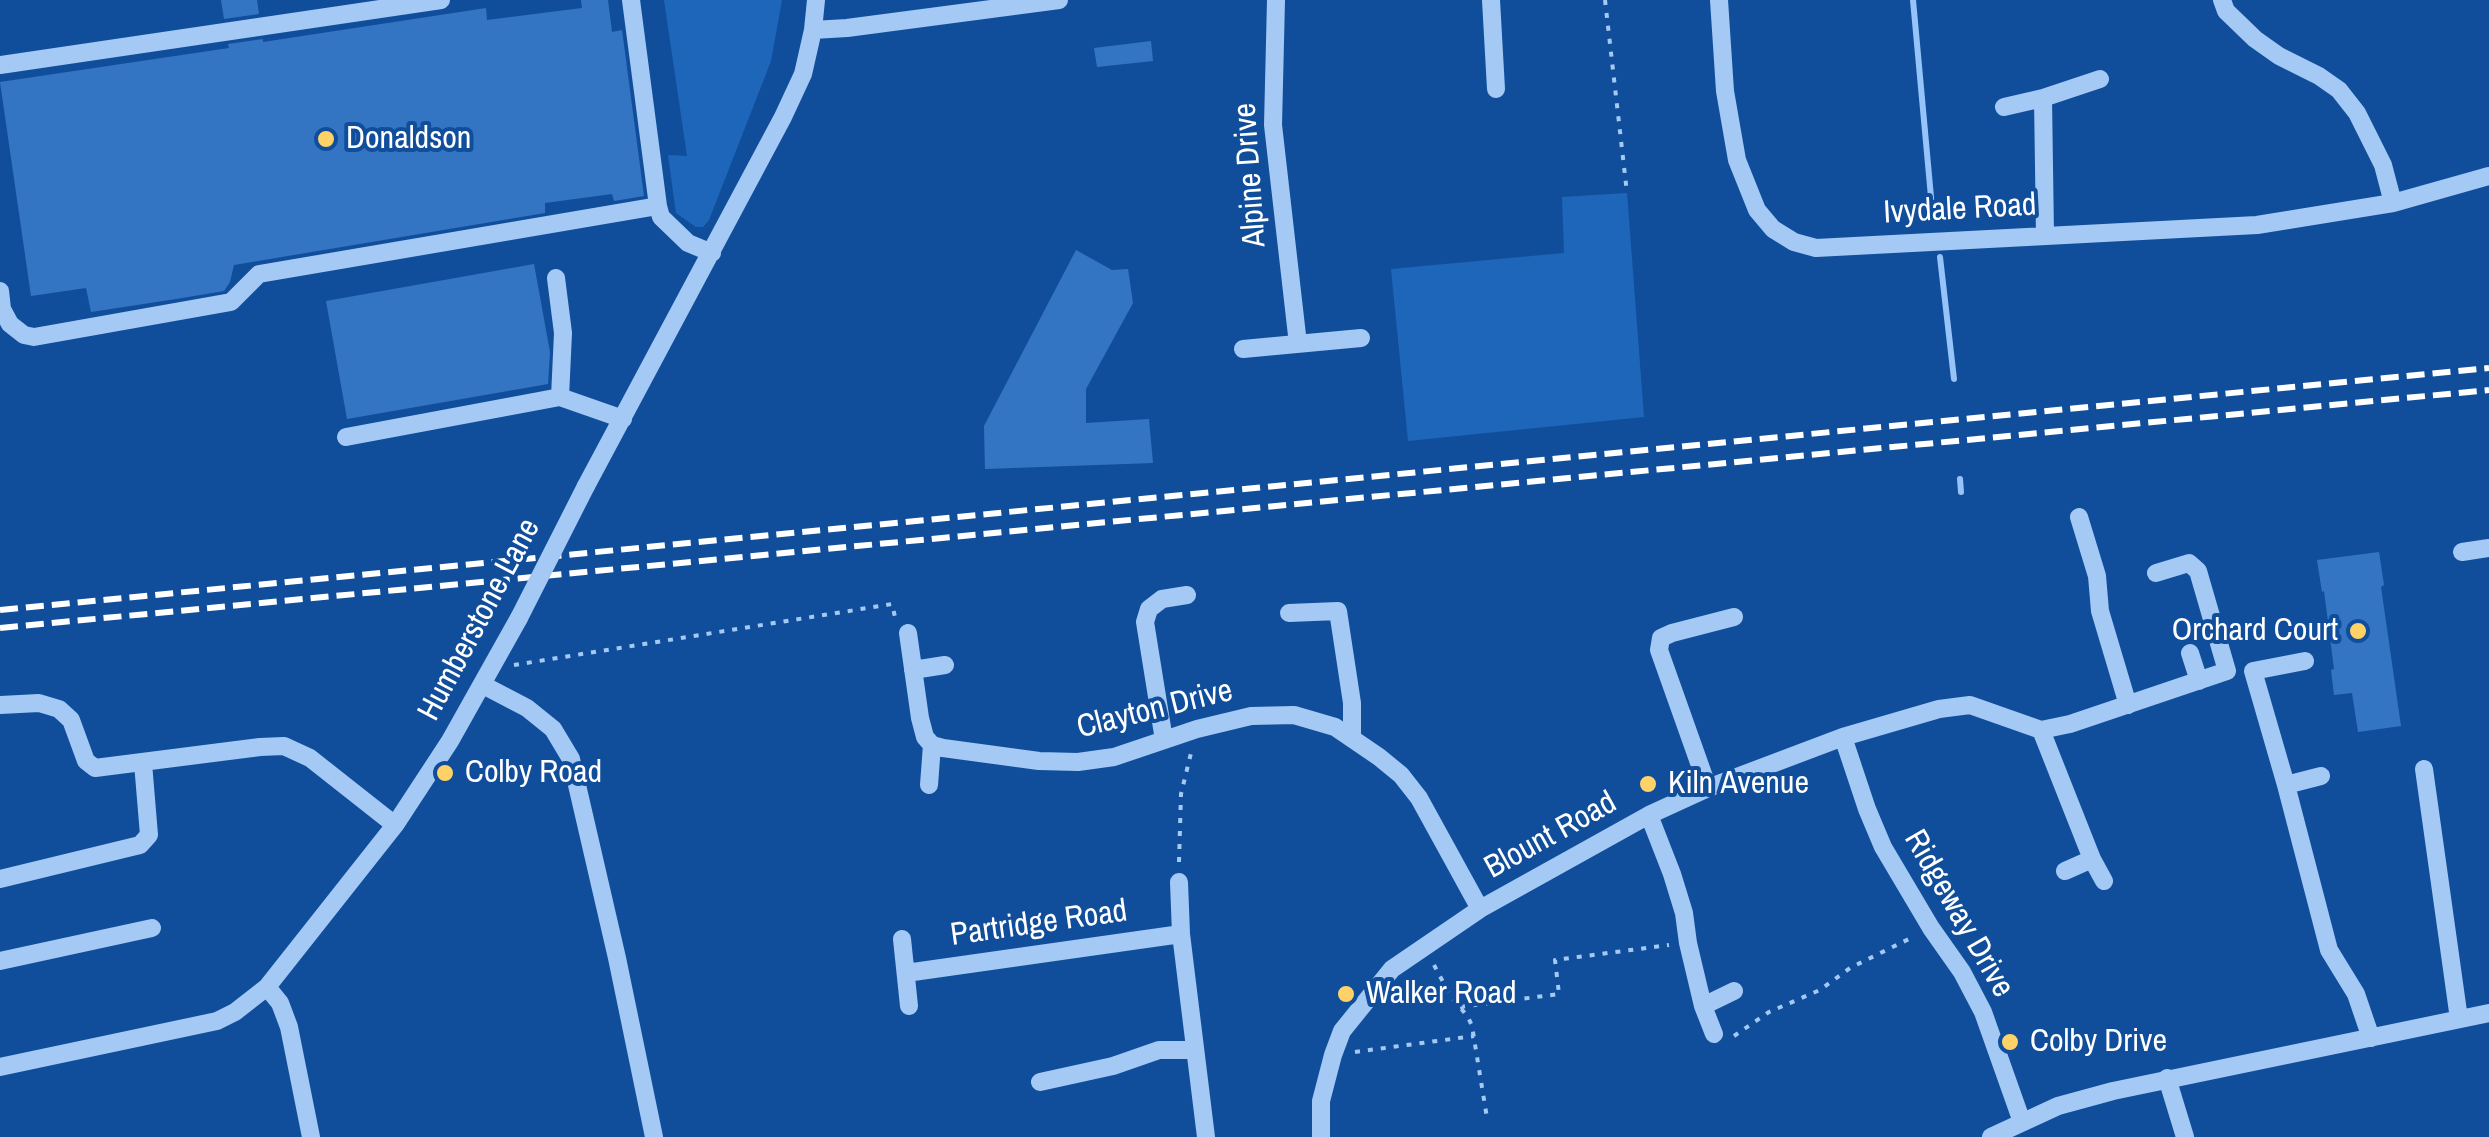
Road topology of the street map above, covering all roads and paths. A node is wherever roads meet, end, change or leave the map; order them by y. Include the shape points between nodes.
1 (441, 0) edge
2 (631, 0) edge
3 (816, 0) edge
4 (1059, 0) edge
5 (1276, 0) edge
6 (1491, 0) edge
7 (1606, 0) edge
8 (1719, 0) edge
9 (2222, 0) edge
10 (813, 30) junction
11 (0, 65) edge
12 (2100, 78) dead end
13 (1496, 89) dead end
14 (2043, 98) junction
15 (2004, 108) dead end
16 (2489, 176) edge
17 (1626, 193) dead end
18 (2393, 203) junction
19 (658, 206) junction
20 (2045, 236) junction
21 (712, 253) junction
22 (556, 278) dead end
23 (0, 292) edge
24 (1361, 338) dead end
25 (1298, 344) junction
26 (1243, 349) dead end
27 (560, 397) junction
28 (622, 419) junction
29 (346, 437) dead end
30 (2079, 516) dead end
31 (2489, 548) edge
32 (2462, 552) dead end
33 (2156, 573) dead end
34 (1187, 595) dead end
35 (1289, 612) dead end
36 (1734, 617) dead end
37 (908, 633) joint
38 (2190, 654) dead end
39 (2304, 661) dead end
40 (945, 665) dead end
41 (912, 670) junction
42 (487, 677) junction
43 (2199, 681) junction
44 (2128, 704) junction
45 (0, 705) edge
46 (1198, 729) junction
47 (2042, 730) junction
48 (1843, 737) junction
49 (1352, 739) junction
50 (1164, 740) junction
51 (932, 745) junction
52 (143, 762) junction
53 (2424, 769) dead end
54 (2320, 776) dead end
55 (2286, 785) junction
56 (929, 786) dead end
57 (1708, 788) junction
58 (1649, 816) junction
59 (394, 825) junction
60 (2092, 859) junction
61 (2065, 871) dead end
62 (0, 880) edge
63 (2104, 881) dead end
64 (1179, 882) joint
65 (1480, 909) junction
66 (152, 928) dead end
67 (1931, 928) junction
68 (1181, 934) junction
69 (902, 939) dead end
70 (1688, 942) junction
71 (1424, 946) junction
72 (0, 961) edge
73 (906, 973) junction
74 (267, 987) junction
75 (1734, 991) dead end
76 (910, 1006) dead end
77 (1703, 1006) junction
78 (1460, 1007) junction
79 (2489, 1012) edge
80 (2459, 1018) junction
81 (1714, 1034) joint
82 (1474, 1036) junction
83 (2370, 1038) junction
84 (1195, 1050) junction
85 (1333, 1055) junction
86 (0, 1067) edge
87 (2168, 1078) junction
88 (1040, 1082) dead end
89 (1487, 1118) dead end
90 (2022, 1122) junction
91 (312, 1137) edge
92 (654, 1137) edge
93 (1206, 1137) edge
94 (1321, 1137) edge
95 (1990, 1137) edge
96 (2185, 1137) edge

1 - 11 street
2 - 19 street
3 - 10 street, Humberstone Lane
4 - 10 street
5 - 25 street, Alpine Drive via 1273,125
6 - 13 street
7 - 17 path
8 - 20 street, Ivydale Road via 1737,160 1757,210 1773,229 1816,248
9 - 18 street via 2255,39 2339,90 2383,164
10 - 21 street, Humberstone Lane via 784,118
12 - 14 street
14 - 15 street
14 - 20 street
16 - 18 street, Ivydale Road
18 - 20 street, Ivydale Road via 2257,225
19 - 21 street via 688,243
19 - 23 street via 259,274 231,302 34,337 10,324
21 - 28 street, Humberstone Lane
22 - 27 street via 564,333
24 - 25 street
25 - 26 street
27 - 28 street
27 - 29 street
28 - 42 street, Humberstone Lane, bridge
30 - 44 street
31 - 32 street
33 - 43 street via 2189,563 2198,571 2227,672
34 - 50 street via 1162,599 1145,622
35 - 49 street via 1338,611
36 - 57 street via 1660,638 1658,650
37 - 41 street
37 - 42 path via 899,632 892,604
38 - 43 street
39 - 55 street via 2253,671
40 - 41 street
41 - 51 street
42 - 59 street, Humberstone Lane
42 - 92 street via 553,730 570,759
43 - 44 street
44 - 47 street
45 - 52 street via 60,709 95,768
46 - 49 street, Clayton Drive via 1250,716 1294,715
46 - 50 street, Clayton Drive
46 - 64 path via 1181,794
47 - 48 street, Blount Road via 1970,705
47 - 60 street
48 - 57 street, Blount Road
48 - 67 street, Ridgeway Drive via 1883,847
49 - 65 street, Clayton Drive via 1401,775 1419,798
50 - 51 street, Clayton Drive via 1078,762
51 - 56 street
52 - 59 street via 284,746 310,758
52 - 62 street via 149,835 140,845
53 - 80 street
54 - 55 street
55 - 83 street via 2329,950 2356,994
57 - 58 street, Blount Road
58 - 65 street, Blount Road
58 - 70 street
59 - 74 street, Humberstone Lane
60 - 61 street
60 - 63 street
64 - 68 street
65 - 71 street, Blount Road
66 - 72 street
67 - 81 path via 1728,1040
67 - 90 street, Ridgeway Drive via 1983,1012
68 - 73 street, Partridge Road
68 - 84 street
69 - 73 street, Partridge Road
70 - 77 street
70 - 78 path via 1555,960 1559,994
71 - 78 path
71 - 85 street, Blount Road via 1369,996
73 - 76 street, Partridge Road
74 - 86 street, Humberstone Lane via 217,1021
74 - 91 street via 290,1027
75 - 77 street
77 - 81 street
78 - 82 path
79 - 80 street
80 - 83 street
82 - 85 path
82 - 89 path
83 - 87 street
84 - 88 street via 1158,1050
84 - 93 street
85 - 94 street, Blount Road via 1321,1102
87 - 90 street
87 - 96 street
90 - 95 street

